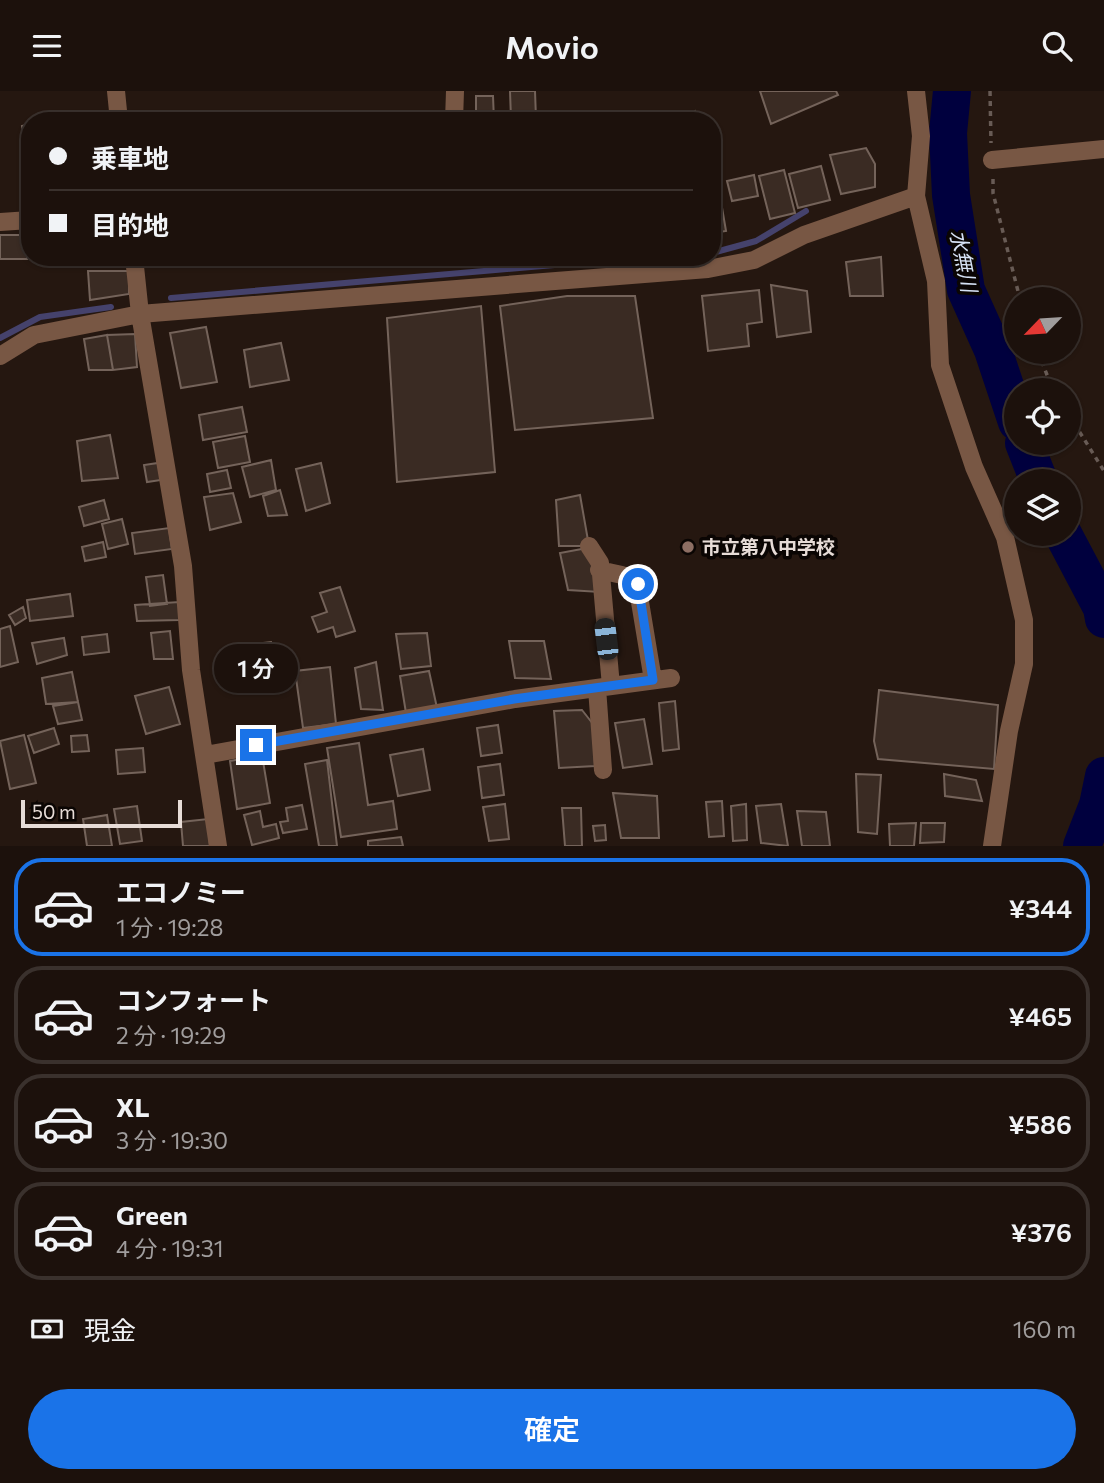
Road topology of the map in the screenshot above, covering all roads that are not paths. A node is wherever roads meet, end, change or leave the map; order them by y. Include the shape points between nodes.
1 (116, 91) edge
2 (455, 91) edge
3 (916, 91) edge
4 (118, 112) edge
5 (454, 112) edge
6 (1104, 149) edge
7 (992, 160) road end
8 (916, 196) junction
9 (21, 221) edge
10 (0, 222) edge
11 (135, 266) edge
12 (140, 314) junction
13 (0, 356) edge
14 (589, 546) dead end
15 (599, 570) junction
16 (604, 687) junction
17 (205, 755) junction
18 (603, 770) dead end
19 (218, 846) edge
20 (992, 846) edge

1 - 4 street
2 - 5 street
3 - 8 street via 921,136
6 - 7 street
8 - 12 street via 804,235 754,260 708,269
8 - 20 street via 936,282 940,365 974,467 1004,537 1024,620 1024,664
9 - 10 street
11 - 12 street
12 - 13 street via 34,335
12 - 17 street via 183,566 191,670
14 - 15 street via 600,563
15 - 16 street
15 - 16 street via 638,584 662,679
16 - 17 street
16 - 18 street
17 - 19 street

